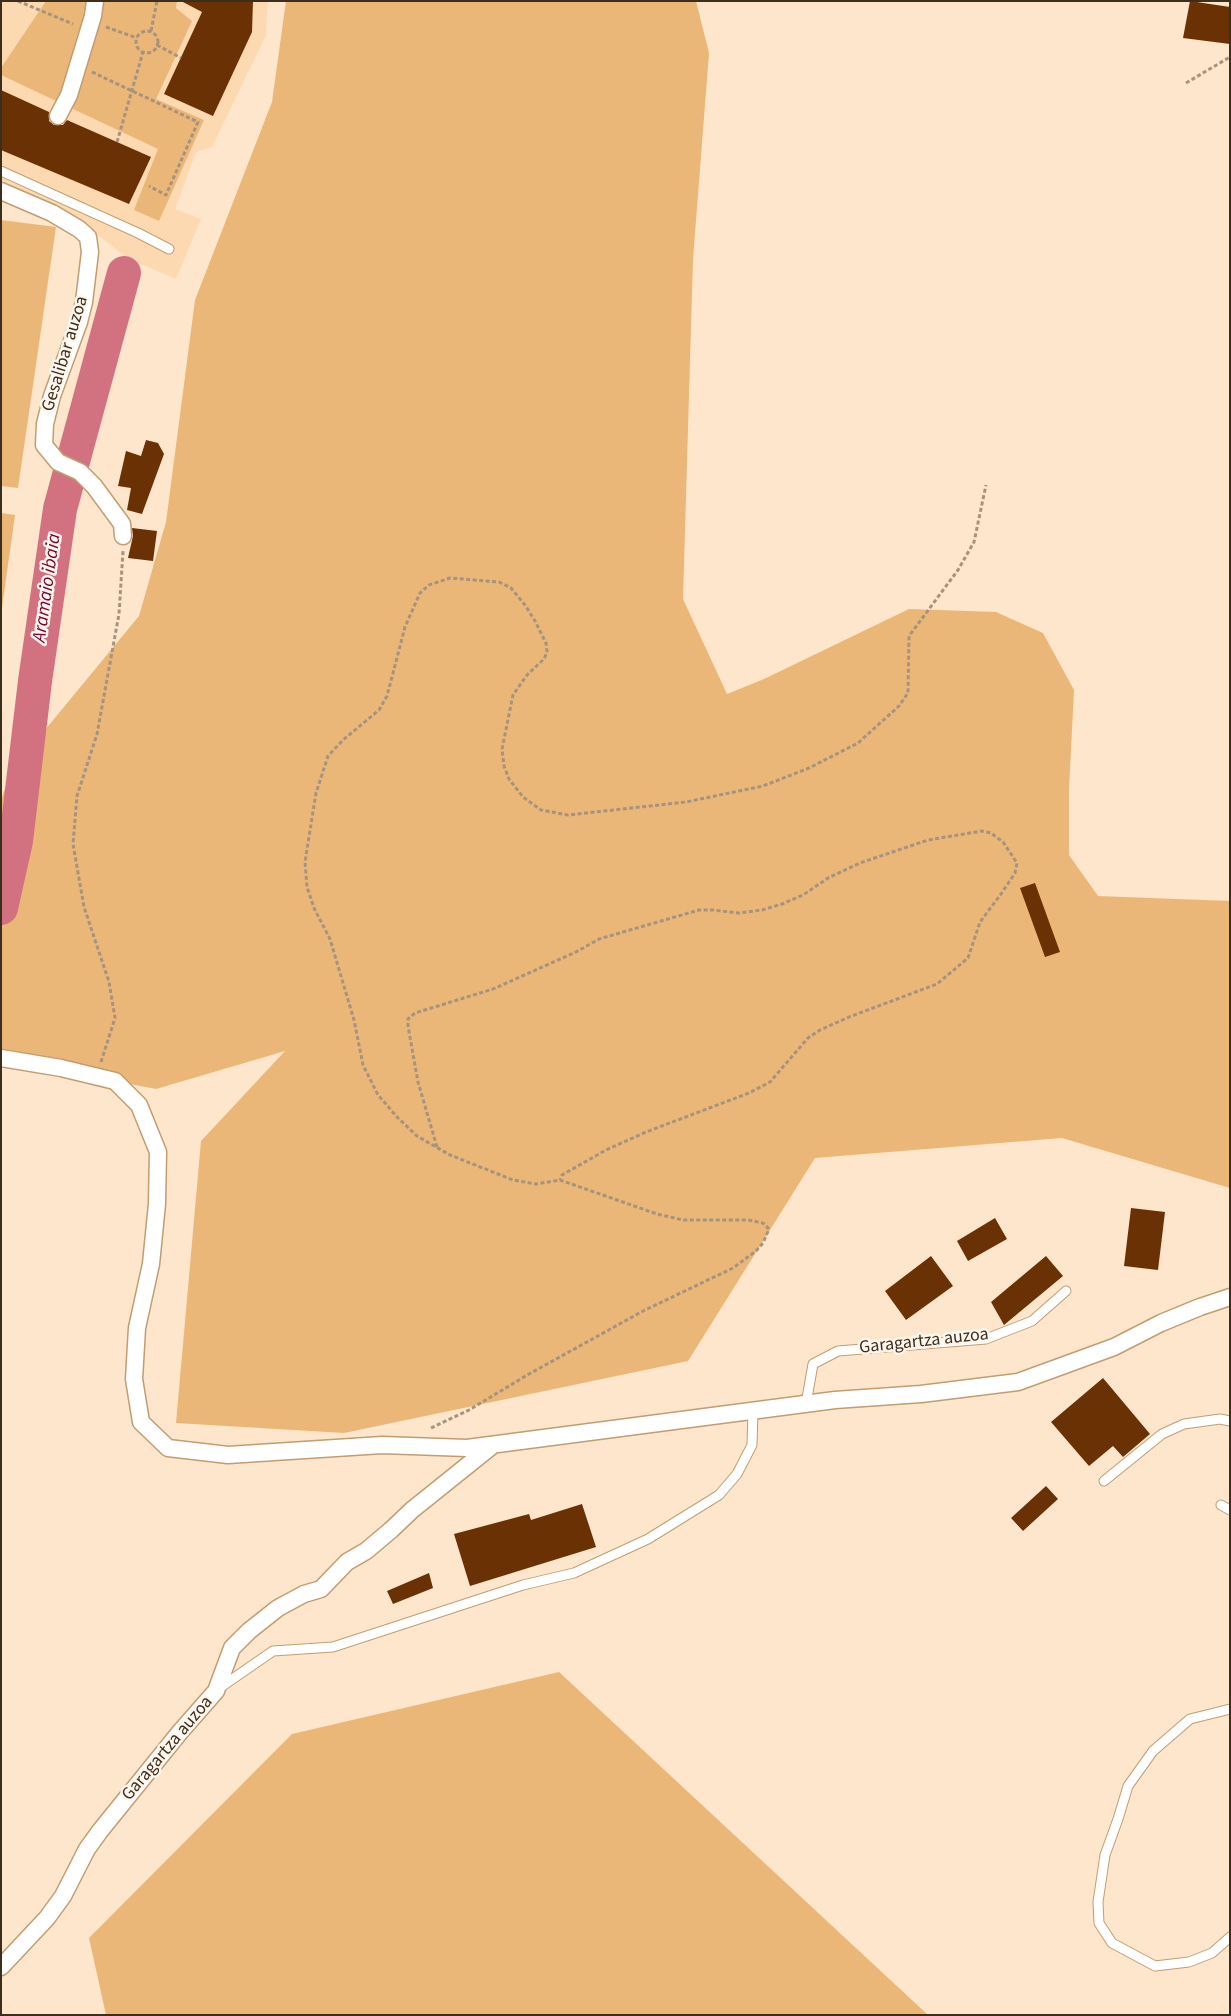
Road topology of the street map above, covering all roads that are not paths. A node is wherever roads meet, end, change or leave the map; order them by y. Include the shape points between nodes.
1 (95, 1) edge
2 (58, 116) dead end
3 (1, 171) edge
4 (1, 191) edge
5 (169, 249) dead end
6 (123, 536) road end
7 (1, 1058) edge
8 (1066, 1291) dead end
9 (1230, 1298) edge
10 (806, 1404) junction
11 (753, 1411) junction
12 (1230, 1421) edge
13 (495, 1444) junction
14 (1104, 1481) dead end
15 (1221, 1506) dead end
16 (1230, 1510) edge
17 (216, 1691) junction
18 (1230, 1710) edge
19 (1230, 1938) edge
20 (1, 1968) edge

1 - 2 street via 69,95
3 - 5 lane
4 - 6 street, Gesalibar auzoa via 52,213 88,237 90,252 84,302 52,396 44,444 58,462 80,472 94,486 122,524
7 - 13 street via 115,1081 139,1104 158,1152 153,1247 137,1328 134,1379 141,1422 168,1448 228,1455 382,1445 467,1448
8 - 10 lane, Garagartza auzoa via 1032,1321 986,1339 838,1351 813,1364
9 - 10 street via 1200,1307 1114,1346 1018,1382
10 - 11 street
11 - 13 street
11 - 17 lane via 752,1445 737,1474 719,1495 648,1539 574,1573 523,1585 333,1647 273,1652
12 - 14 lane via 1220,1419 1184,1424 1162,1434
13 - 17 street, Garagartza auzoa via 412,1510 366,1552 347,1562 321,1588 278,1608 249,1630 232,1648
15 - 16 lane
17 - 20 street, Garagartza auzoa via 100,1831 63,1896
18 - 19 lane via 1190,1719 1153,1751 1128,1786 1105,1855 1098,1902 1099,1923 1112,1943 1155,1966 1189,1962 1212,1953

